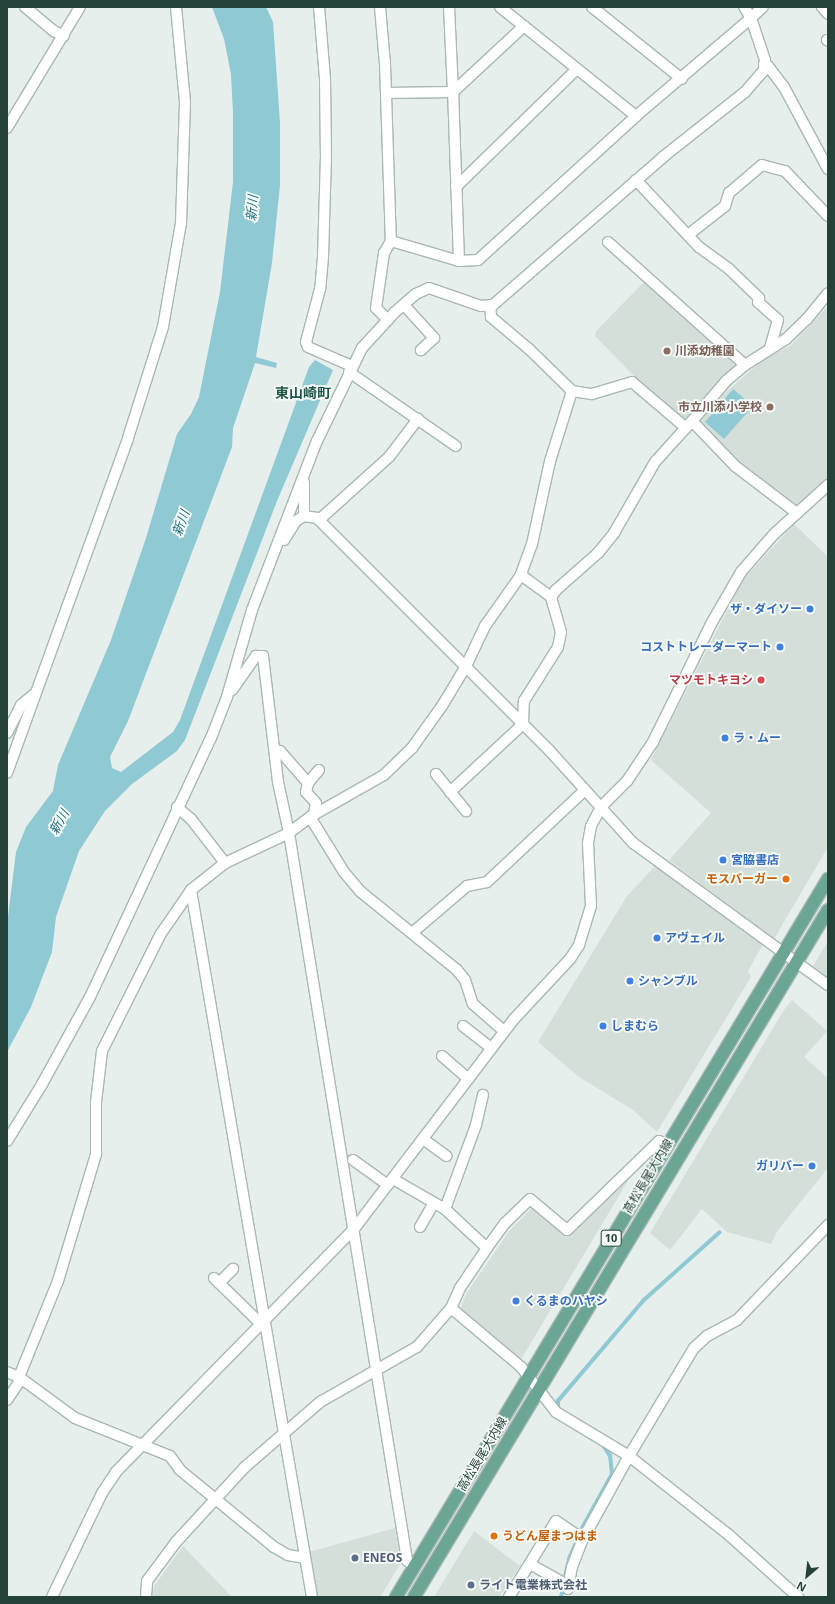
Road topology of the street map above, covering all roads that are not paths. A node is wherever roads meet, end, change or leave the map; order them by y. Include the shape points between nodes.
1 (25, 7) edge
2 (80, 7) edge
3 (176, 7) edge
4 (319, 7) edge
5 (380, 7) edge
6 (449, 7) edge
7 (500, 7) edge
8 (592, 7) edge
9 (744, 7) edge
10 (763, 7) edge
11 (822, 7) edge
12 (828, 14) edge
13 (751, 18) junction
14 (524, 26) junction
15 (64, 36) junction
16 (764, 64) junction
17 (577, 69) junction
18 (682, 79) junction
19 (452, 92) junction
20 (386, 93) junction
21 (636, 116) junction
22 (7, 128) edge
23 (828, 169) edge
24 (636, 180) junction
25 (456, 187) junction
26 (828, 216) edge
27 (688, 235) junction
28 (391, 240) junction
29 (608, 242) dead end
30 (459, 261) junction
31 (828, 293) edge
32 (404, 305) junction
33 (490, 305) junction
34 (388, 320) junction
35 (770, 348) junction
36 (421, 350) dead end
37 (745, 365) junction
38 (351, 369) junction
39 (572, 391) junction
40 (418, 419) junction
41 (689, 424) junction
42 (456, 446) dead end
43 (304, 475) junction
44 (828, 485) edge
45 (797, 513) junction
46 (304, 516) junction
47 (319, 520) junction
48 (271, 561) junction
49 (521, 575) junction
50 (551, 597) junction
51 (466, 666) junction
52 (33, 695) junction
53 (227, 697) junction
54 (523, 724) junction
55 (7, 733) edge
56 (275, 750) junction
57 (320, 770) dead end
58 (7, 773) edge
59 (436, 774) dead end
60 (308, 783) junction
61 (585, 790) junction
62 (450, 792) junction
63 (177, 807) junction
64 (601, 807) junction
65 (466, 811) dead end
66 (312, 815) junction
67 (289, 833) junction
68 (225, 863) junction
69 (828, 879) edge
70 (191, 890) junction
71 (828, 910) edge
72 (412, 933) junction
73 (783, 952) junction
74 (797, 962) junction
75 (828, 985) edge
76 (463, 1026) dead end
77 (504, 1031) junction
78 (492, 1048) junction
79 (442, 1056) dead end
80 (468, 1079) junction
81 (483, 1095) dead end
82 (423, 1139) junction
83 (7, 1141) edge
84 (667, 1145) junction
85 (446, 1156) dead end
86 (353, 1160) dead end
87 (391, 1182) junction
88 (434, 1203) junction
89 (445, 1209) junction
90 (828, 1225) edge
91 (420, 1227) dead end
92 (354, 1229) junction
93 (487, 1248) junction
94 (232, 1269) dead end
95 (451, 1308) junction
96 (263, 1324) junction
97 (378, 1370) junction
98 (7, 1372) edge
99 (529, 1376) junction
100 (20, 1378) junction
101 (539, 1388) junction
102 (7, 1400) edge
103 (282, 1435) junction
104 (142, 1443) junction
105 (629, 1456) junction
106 (215, 1497) junction
107 (583, 1539) junction
108 (306, 1558) junction
109 (530, 1564) junction
110 (414, 1567) junction
111 (52, 1597) edge
112 (146, 1597) edge
113 (312, 1597) edge
114 (396, 1597) edge
115 (414, 1597) edge
116 (509, 1597) edge
117 (798, 1597) edge

1 - 15 street
2 - 15 street
3 - 52 street via 185,102 181,223 163,327 128,438
4 - 38 street via 325,78 326,156 320,289 306,342 308,347
5 - 20 street
6 - 19 street
7 - 14 street
8 - 18 street
9 - 13 street
10 - 13 street
11 - 12 street
13 - 16 street
13 - 18 street
14 - 17 street
14 - 19 street
15 - 22 street
16 - 23 street via 772,70 784,87
16 - 24 street via 758,80 745,92
17 - 21 street
17 - 25 street
18 - 21 street
19 - 20 street
19 - 25 street
20 - 28 street
21 - 30 street via 478,260
24 - 27 street
24 - 33 street via 505,297
25 - 30 street
26 - 27 street via 784,171 762,165 729,193 725,206
27 - 35 street via 759,298 758,302 778,320
28 - 30 street
28 - 34 street via 384,253 376,308
29 - 37 street
31 - 35 street via 807,319 786,339
32 - 33 street via 416,294 429,288 481,306
32 - 34 street
32 - 36 street via 434,338
33 - 39 street via 491,317 529,349
34 - 38 street via 362,348
35 - 37 street
37 - 41 street via 726,381
38 - 40 street
38 - 43 street
39 - 41 street via 592,394 632,382
39 - 49 street via 550,461 532,544
40 - 42 street
40 - 47 street via 389,457
41 - 45 street via 736,466
41 - 50 street via 656,462 614,533 598,553
43 - 46 street
43 - 48 street
44 - 45 street
45 - 64 street via 774,534 741,572 711,624 653,742 627,780
46 - 47 street
46 - 48 street via 296,520
47 - 51 street
48 - 53 street via 252,610
49 - 50 street
49 - 51 street via 485,626
50 - 54 street via 562,632 558,646 524,701
51 - 54 street
51 - 66 street via 412,748 384,774
52 - 55 street via 21,705
52 - 58 street
53 - 56 street via 256,656 263,656
53 - 63 street via 211,738
54 - 61 street
54 - 62 street
56 - 60 street via 280,751
56 - 67 street
57 - 60 street
59 - 62 street
60 - 66 street via 306,792 316,803
61 - 64 street
61 - 72 street via 488,882 467,886
62 - 65 street
63 - 68 street via 191,819
63 - 83 street via 90,997
64 - 73 street via 633,843
64 - 77 street via 589,833 591,906 579,945 570,959
66 - 67 street
66 - 72 street via 344,872 361,892
67 - 68 street
67 - 92 street
68 - 70 street
69 - 73 main road, 高松長尾大内線 / 10
70 - 96 street
70 - 100 street via 150,953 102,1051 96,1102 96,1154 58,1280
71 - 74 main road, 高松長尾大内線 / 10
72 - 77 street via 456,970 465,980 473,1004
73 - 74 street
73 - 84 main road, 高松長尾大内線 / 10
74 - 75 street
74 - 101 main road, 高松長尾大内線 / 10
76 - 78 street
77 - 78 street
78 - 80 street
79 - 80 street
80 - 82 street
81 - 89 street via 476,1125
82 - 85 street
82 - 87 street
84 - 93 street via 660,1141 568,1230 530,1199 505,1223
84 - 99 main road, 高松長尾大内線 / 10
86 - 87 street
87 - 88 street
87 - 92 street
88 - 89 street
88 - 91 street
89 - 93 street
90 - 105 street via 737,1320 707,1336 694,1348
92 - 96 street
92 - 97 street
93 - 95 street via 460,1288
94 - 96 street via 217,1280
95 - 97 street via 417,1347
95 - 99 street
96 - 103 street
96 - 104 street
97 - 103 street via 320,1402
97 - 110 street via 407,1560
98 - 100 street
99 - 101 street
99 - 110 main road, 高松長尾大内線 / 10
100 - 102 street
100 - 104 street via 75,1418
101 - 105 street via 556,1412
101 - 115 main road, 高松長尾大内線 / 10
103 - 106 street
103 - 108 street
104 - 106 street via 170,1456 180,1470
104 - 111 street via 116,1472 102,1493
105 - 107 street
105 - 117 street via 729,1535
106 - 108 street via 220,1505 274,1547 288,1555
106 - 112 street via 147,1581
107 - 109 street via 556,1522
107 - 109 street via 572,1567 568,1587
108 - 113 street
109 - 116 street
110 - 114 main road, 高松長尾大内線 / 10

